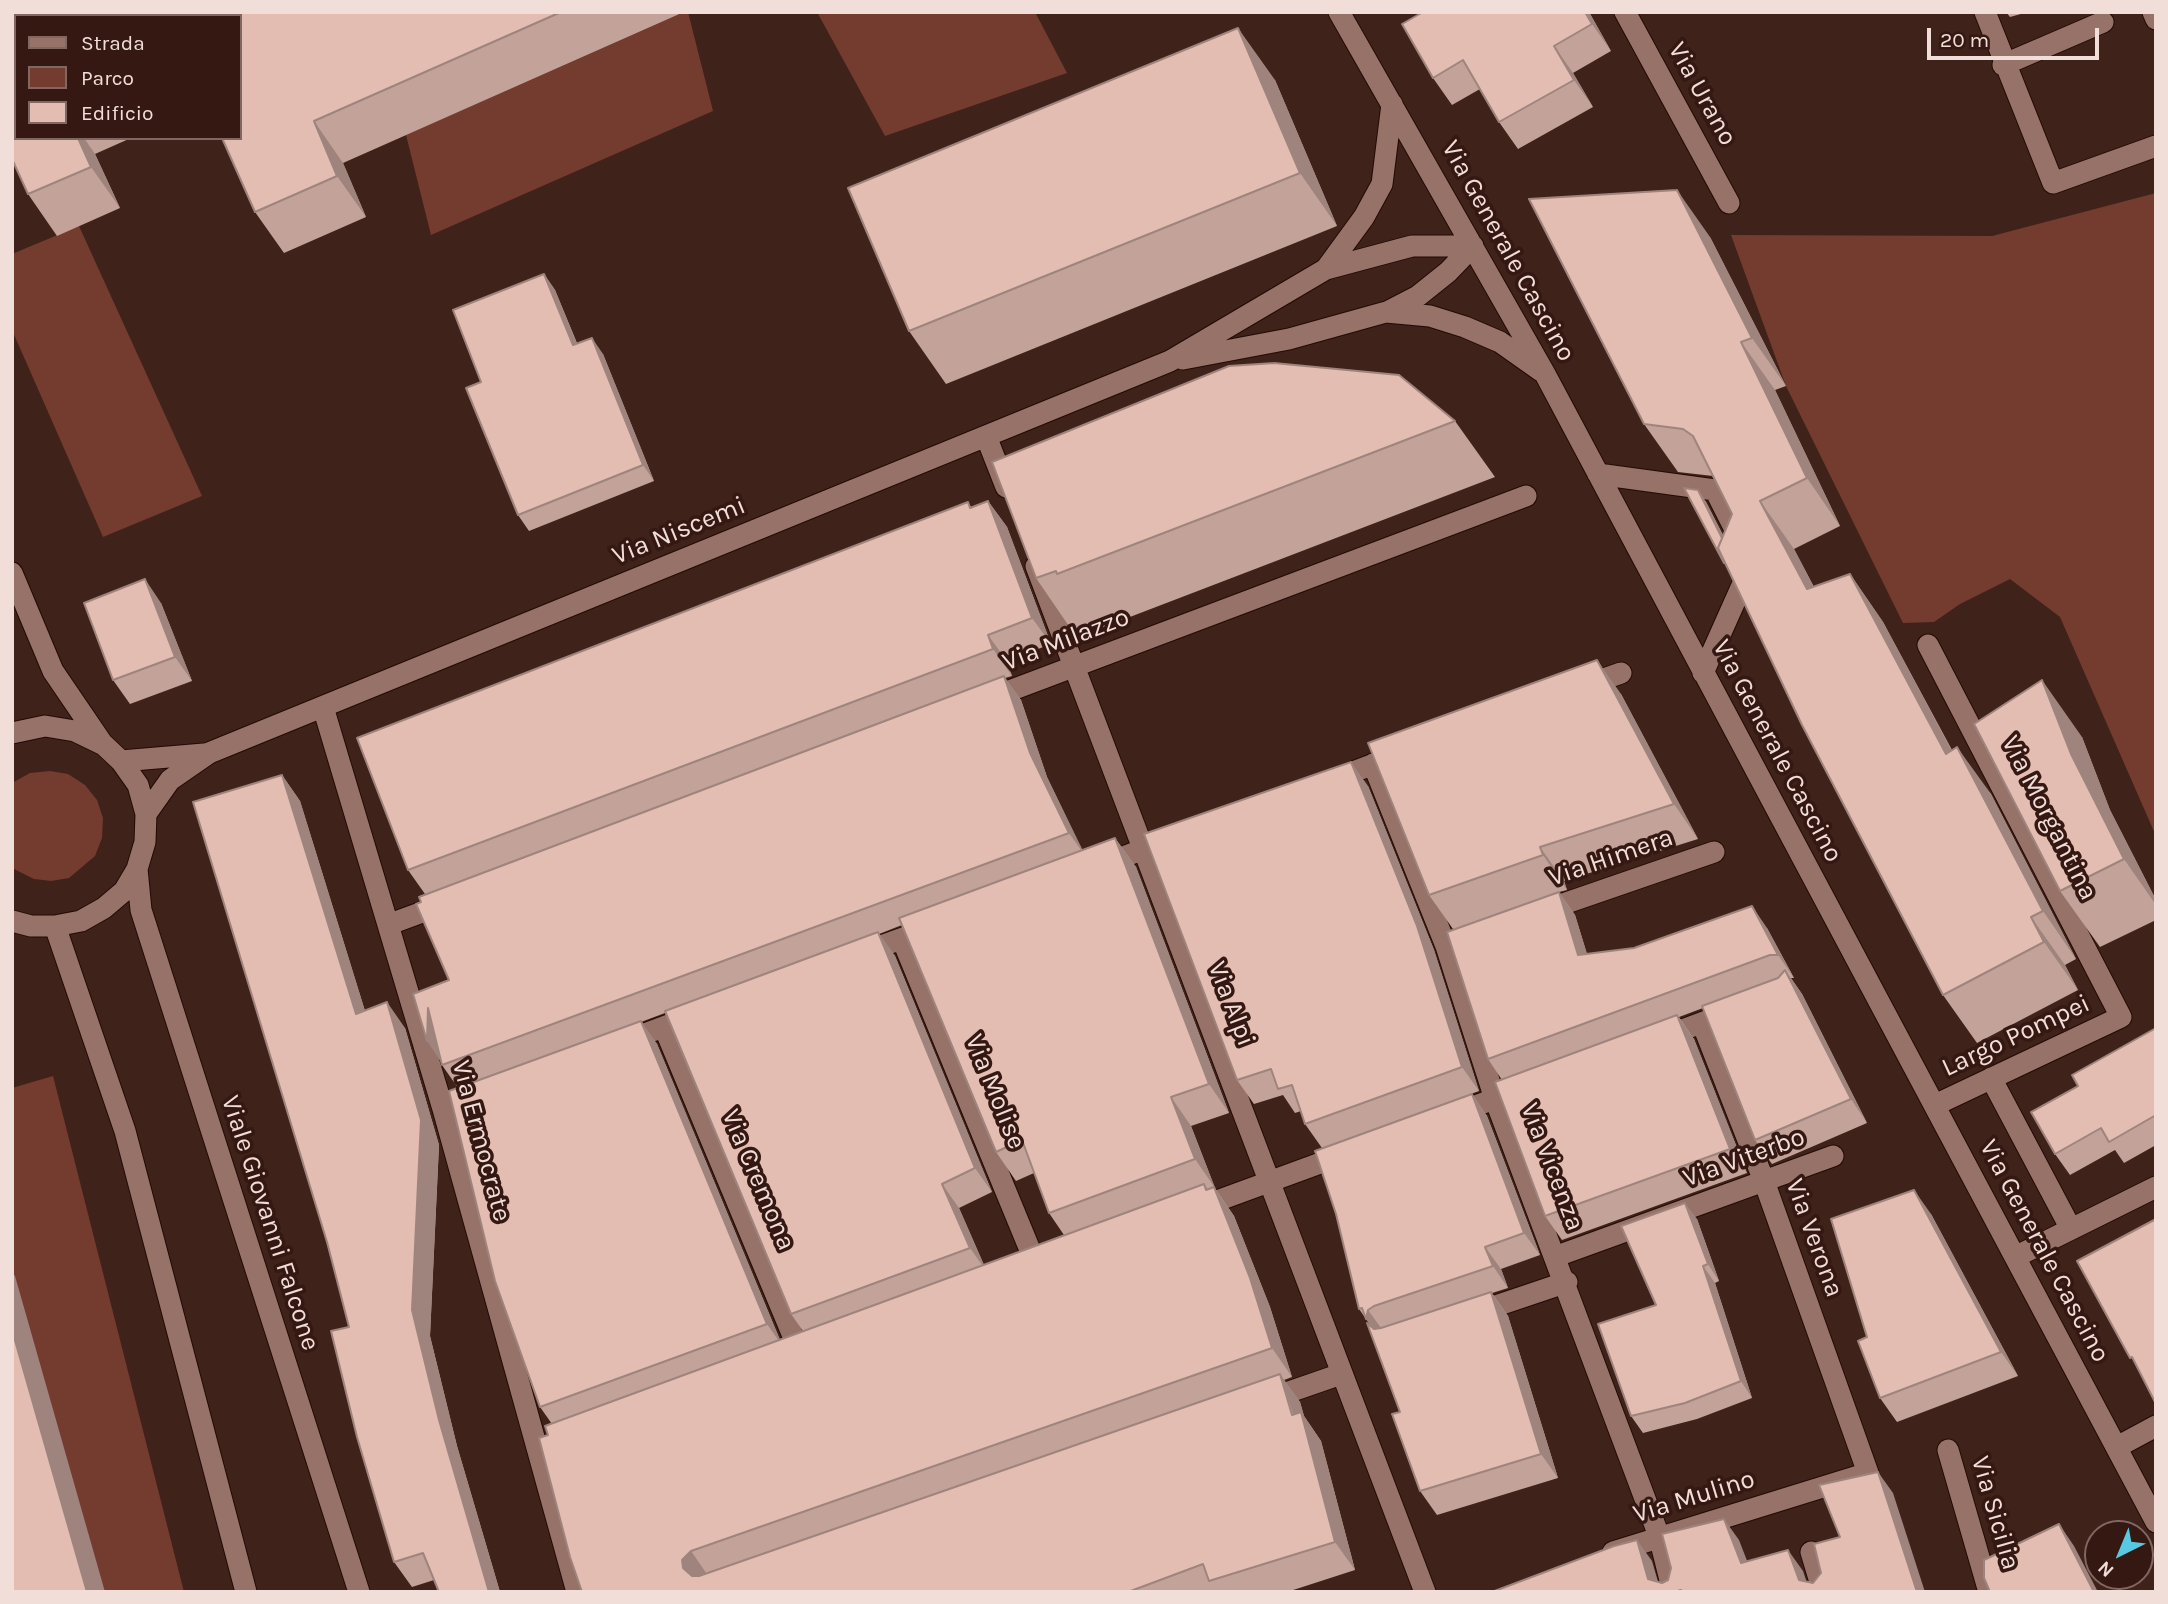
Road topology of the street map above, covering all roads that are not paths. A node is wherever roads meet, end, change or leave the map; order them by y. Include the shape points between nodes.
1 (1339, 12) edge
2 (1625, 12) edge
3 (1985, 12) edge
4 (2153, 12) edge
5 (2156, 19) edge
6 (2103, 22) dead end
7 (2003, 65) junction
8 (1392, 104) junction
9 (2156, 146) edge
10 (1729, 203) dead end
11 (1473, 246) junction
12 (1326, 269) junction
13 (1387, 312) junction
14 (1171, 361) junction
15 (1545, 374) junction
16 (986, 436) junction
17 (1598, 474) junction
18 (1526, 496) dead end
19 (1015, 513) edge
20 (1030, 551) edge
21 (12, 573) edge
22 (1928, 645) dead end
23 (1074, 666) junction
24 (1621, 673) dead end
25 (1703, 673) junction
26 (1569, 692) edge
27 (971, 705) edge
28 (323, 707) junction
29 (12, 733) edge
30 (104, 745) junction
31 (1426, 745) edge
32 (209, 753) junction
33 (121, 761) junction
34 (1373, 764) junction
35 (1309, 788) edge
36 (146, 814) junction
37 (1194, 830) edge
38 (1143, 849) junction
39 (1714, 852) dead end
40 (137, 869) junction
41 (1079, 873) edge
42 (467, 895) edge
43 (1523, 919) edge
44 (12, 920) edge
45 (953, 920) edge
46 (390, 924) junction
47 (55, 926) junction
48 (1472, 937) edge
49 (902, 939) junction
50 (1446, 946) junction
51 (839, 962) edge
52 (1752, 1004) edge
53 (714, 1008) edge
54 (2121, 1017) joint
55 (1702, 1023) junction
56 (664, 1027) junction
57 (1637, 1046) edge
58 (599, 1051) edge
59 (1991, 1078) junction
60 (1547, 1080) edge
61 (495, 1089) edge
62 (1496, 1099) junction
63 (1934, 1105) junction
64 (443, 1108) junction
65 (1433, 1122) edge
66 (1370, 1145) edge
67 (1833, 1156) dead end
68 (1764, 1181) junction
69 (1269, 1182) junction
70 (2156, 1187) edge
71 (1179, 1215) edge
72 (2071, 1229) junction
73 (1557, 1256) junction
74 (2015, 1257) junction
75 (1063, 1258) edge
76 (1037, 1267) junction
77 (1011, 1277) edge
78 (1567, 1282) junction
79 (1455, 1319) edge
80 (776, 1364) edge
81 (1342, 1374) junction
82 (1250, 1405) edge
83 (2156, 1426) edge
84 (561, 1443) edge
85 (2117, 1447) junction
86 (1948, 1450) dead end
87 (536, 1452) junction
88 (1868, 1473) joint
89 (2156, 1522) edge
90 (1659, 1536) junction
91 (1811, 1552) dead end
92 (1598, 1557) edge
93 (246, 1592) edge
94 (359, 1592) edge
95 (577, 1592) edge
96 (1425, 1592) edge
97 (1673, 1592) edge
98 (1823, 1592) edge
99 (1989, 1592) edge

1 - 8 street, Via Generale Cascino
2 - 10 street, Via Urano
3 - 7 street
4 - 5 street
6 - 7 street
7 - 9 street via 2053,183
8 - 11 street, Via Generale Cascino
8 - 12 street via 1382,184
11 - 12 street via 1412,246
11 - 13 street via 1418,296
11 - 15 street, Via Generale Cascino
12 - 14 street
13 - 14 street via 1289,339
13 - 15 street via 1430,316 1465,327 1500,342
14 - 16 street, Via Niscemi
15 - 17 street, Via Generale Cascino
16 - 19 street
16 - 28 street, Via Niscemi
17 - 25 street, Via Generale Cascino
17 - 25 street via 1715,490 1752,564
18 - 23 street, Via Milazzo
20 - 23 street, Via Alpi
21 - 30 street via 53,671
22 - 54 street, Via Morgantina
23 - 27 street, Via Milazzo
23 - 38 street, Via Alpi
24 - 26 street
25 - 63 street, Via Generale Cascino
28 - 32 street, Via Niscemi
28 - 46 street, Via Ermocrate
29 - 30 street via 45,726 75,731
30 - 33 street
31 - 34 street
32 - 33 street
32 - 36 street via 170,779
33 - 36 street via 138,786
34 - 35 street
34 - 50 street, Via Vicenza
36 - 40 street via 145,842
37 - 38 street
38 - 41 street
38 - 69 street, Via Alpi
39 - 43 street, Via Himera
40 - 47 street via 124,891 104,908 81,921
40 - 94 street, Viale Giovanni Falcone via 141,910
42 - 46 street
44 - 47 street
45 - 49 street
46 - 64 street, Via Ermocrate
47 - 93 street via 125,1131
48 - 50 street
49 - 51 street
49 - 76 street, Via Molise
50 - 62 street, Via Vicenza
52 - 55 street
53 - 56 street
54 - 59 street, Largo Pompei
55 - 57 street
55 - 68 street, Via Verona
56 - 58 street
56 - 80 street, Via Cremona via 808,1352
59 - 63 street, Largo Pompei
59 - 72 street
60 - 62 street
61 - 64 street
62 - 65 street
62 - 73 street, Via Vicenza
63 - 74 street, Via Generale Cascino
64 - 87 street, Via Ermocrate
66 - 69 street
67 - 68 street, Via Viterbo
68 - 73 street, Via Viterbo
68 - 88 street, Via Verona
69 - 71 street
69 - 81 street, Via Alpi
70 - 72 street
72 - 74 street
73 - 78 street, Via Vicenza
74 - 85 street, Via Generale Cascino
75 - 76 street
76 - 77 street
78 - 79 street
78 - 90 street, Via Vicenza
81 - 82 street
81 - 96 street, Via Alpi
83 - 85 street
84 - 87 street
85 - 89 street, Via Generale Cascino
86 - 99 street, Via Sicilia
87 - 95 street, Via Ermocrate
88 - 90 street, Via Mulino
90 - 92 street, Via Mulino
90 - 97 street, Via Vicenza
91 - 98 street

